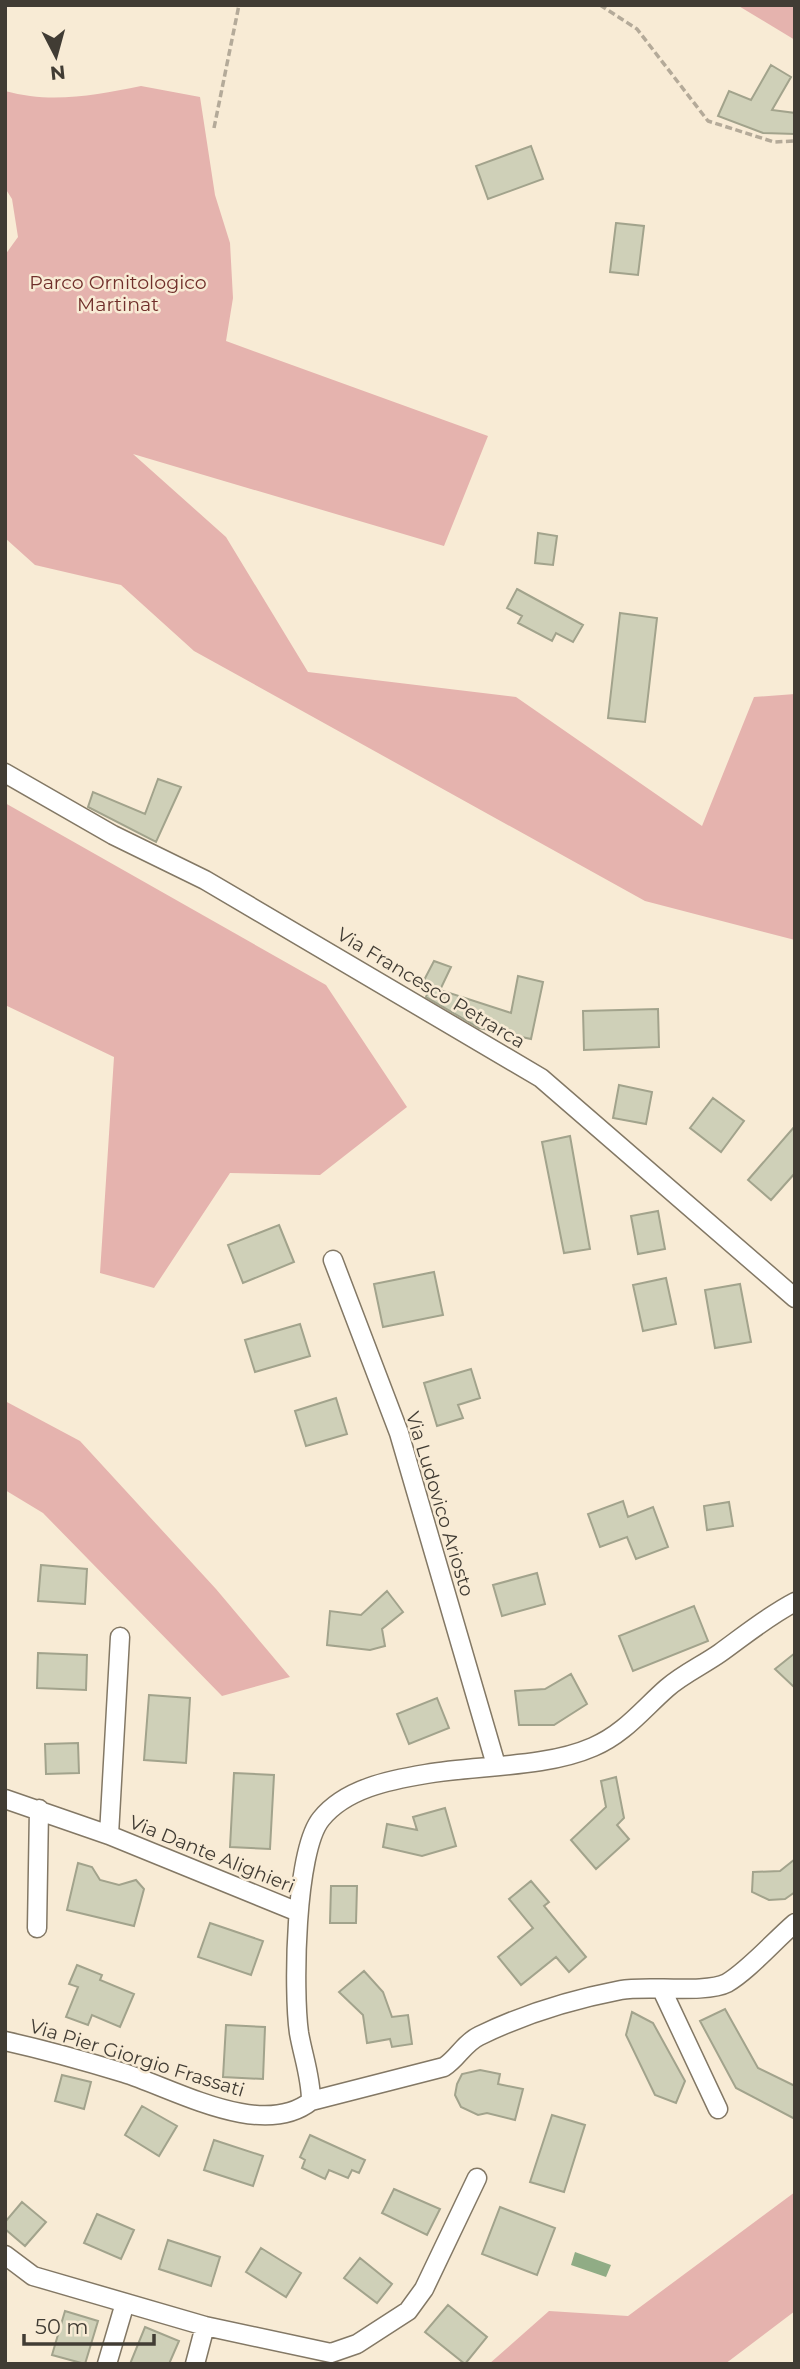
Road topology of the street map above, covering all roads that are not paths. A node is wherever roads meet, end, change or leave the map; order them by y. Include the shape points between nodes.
1 (5, 773) edge
2 (333, 1260) dead end
3 (795, 1298) edge
4 (795, 1602) edge
5 (120, 1637) dead end
6 (496, 1765) junction
7 (5, 1799) edge
8 (39, 1809) junction
9 (109, 1835) junction
10 (298, 1912) junction
11 (795, 1923) edge
12 (37, 1928) dead end
13 (662, 1990) junction
14 (5, 2041) edge
15 (311, 2101) junction
16 (718, 2109) dead end
17 (477, 2178) dead end
18 (5, 2255) edge
19 (125, 2303) junction
20 (205, 2326) junction
21 (107, 2364) edge
22 (195, 2364) edge

1 - 3 street, Via Francesco Petrarca via 113,835 205,880 541,1078
2 - 6 street, Via Ludovico Ariosto via 399,1433
4 - 6 street via 670,1685 621,1733 592,1748 559,1757
5 - 9 street, Via Dante Alighieri
6 - 10 street via 424,1774 379,1784 342,1799 320,1820 310,1839
7 - 8 street, Via Dante Alighieri
8 - 9 street, Via Dante Alighieri
8 - 12 street
9 - 10 street, Via Dante Alighieri
10 - 15 street via 298,2016
11 - 13 street, Via Pier Giorgio Frassati via 725,1984
13 - 15 street, Via Pier Giorgio Frassati via 622,1989 532,2015 478,2037 444,2067
13 - 16 street
14 - 15 street, Via Pier Giorgio Frassati via 128,2074 234,2112 284,2115
17 - 20 street via 424,2289 408,2312 357,2344 331,2353
18 - 19 street via 33,2276
19 - 20 street
19 - 21 street
20 - 22 street

